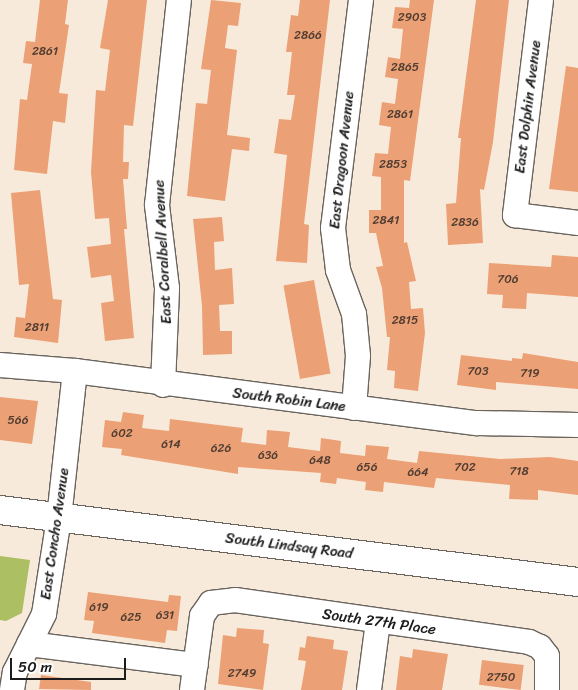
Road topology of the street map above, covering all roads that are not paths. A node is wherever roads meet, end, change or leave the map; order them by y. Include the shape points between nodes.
1 (179, 0) edge
2 (361, 0) edge
3 (541, 0) edge
4 (578, 223) edge
5 (0, 365) edge
6 (75, 371) junction
7 (163, 385) junction
8 (354, 408) junction
9 (578, 425) edge
10 (0, 510) edge
11 (59, 518) junction
12 (578, 582) edge
13 (378, 622) junction
14 (29, 644) junction
15 (196, 664) junction
16 (12, 690) edge
17 (192, 690) edge
18 (369, 690) edge
19 (547, 690) edge

1 - 7 street, East Coralbell Avenue via 157,205 167,288
2 - 8 street, East Dragoon Avenue via 333,228 338,270 354,314 358,356
3 - 4 street, East Dolphin Avenue via 515,215
5 - 6 street, South Robin Lane
6 - 7 street, South Robin Lane
6 - 11 street, East Concho Avenue
7 - 8 street, South Robin Lane
8 - 9 street, South Robin Lane via 478,423
10 - 11 main road, South Lindsay Road
11 - 12 main road, South Lindsay Road
11 - 14 street, East Concho Avenue via 44,614
13 - 15 street, South 27th Place via 235,600 211,603 202,616
13 - 18 street
13 - 19 street, South 27th Place via 529,642 544,650 549,662
14 - 15 street
14 - 16 street, East Concho Avenue via 15,672
15 - 17 street

